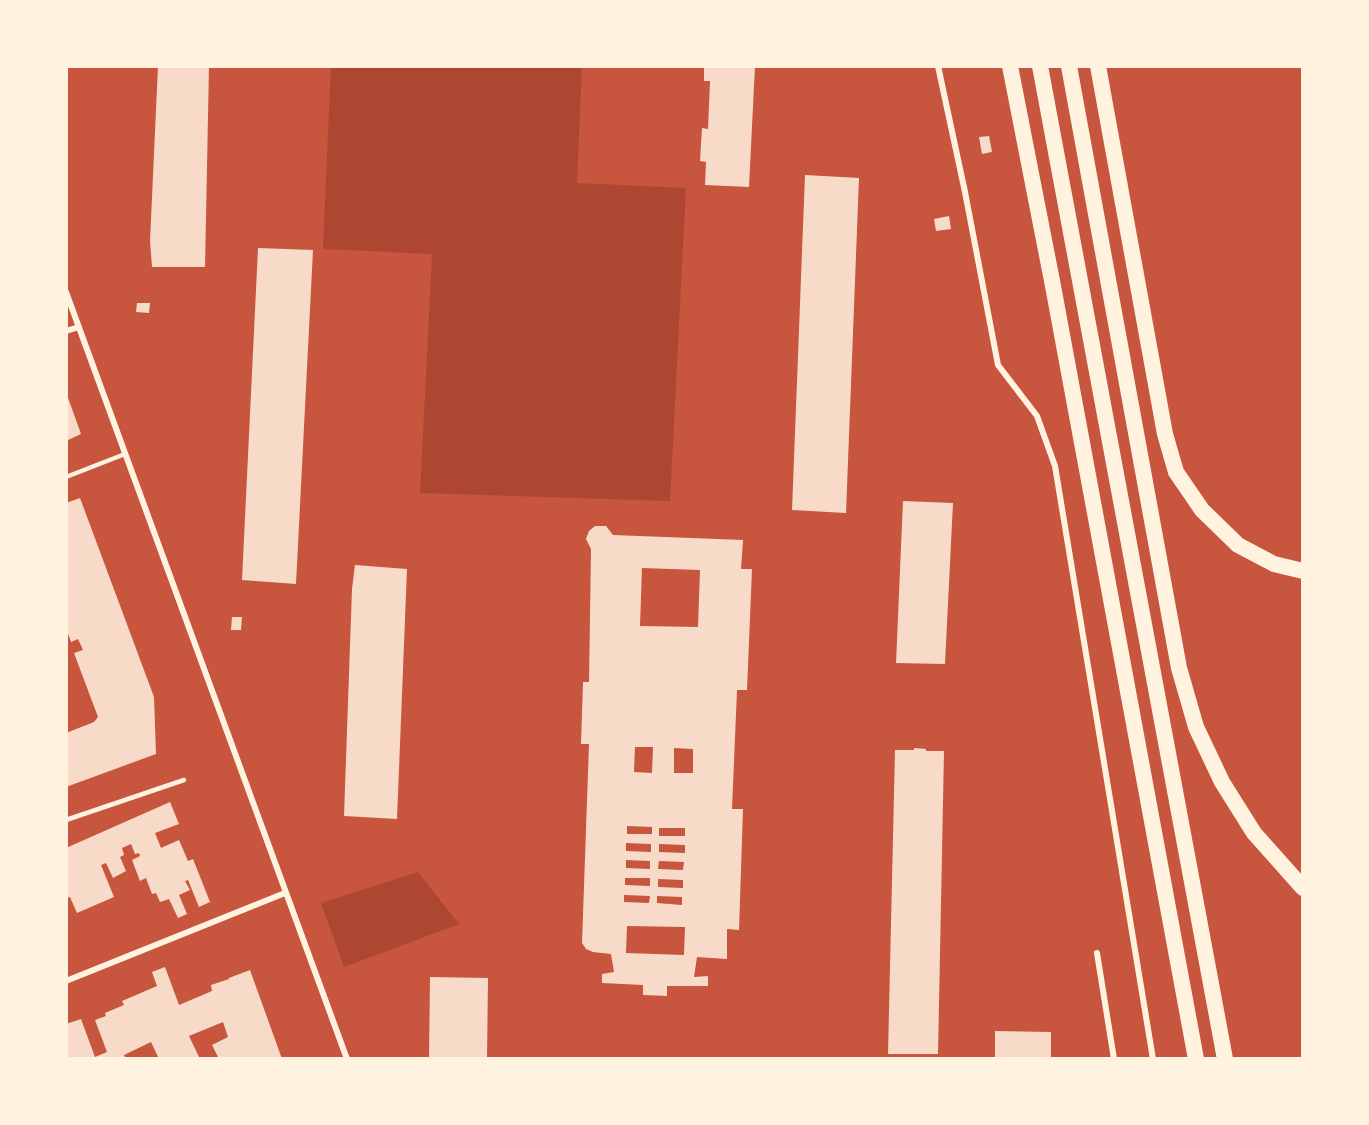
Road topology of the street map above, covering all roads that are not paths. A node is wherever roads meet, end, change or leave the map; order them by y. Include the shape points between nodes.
1 (938, 66) edge
2 (1010, 66) edge
3 (1040, 66) edge
4 (1069, 66) edge
5 (1098, 66) edge
6 (66, 292) edge
7 (79, 327) junction
8 (66, 331) edge
9 (125, 454) junction
10 (66, 477) edge
11 (1303, 571) edge
12 (184, 780) dead end
13 (66, 820) edge
14 (1303, 888) edge
15 (285, 893) junction
16 (1097, 953) dead end
17 (66, 981) edge
18 (347, 1059) edge
19 (1114, 1059) edge
20 (1153, 1059) edge
21 (1196, 1059) edge
22 (1225, 1059) edge

1 - 20 street via 998,365 1037,416 1055,466
2 - 21 highway
3 - 22 highway
4 - 14 highway via 1179,668 1196,727 1222,782 1254,833
5 - 11 highway via 1165,434 1176,472 1202,510 1235,542 1274,564
6 - 7 street
7 - 8 street
7 - 9 street
9 - 10 lane
9 - 15 street
12 - 13 lane
15 - 17 street
15 - 18 street
16 - 19 street

